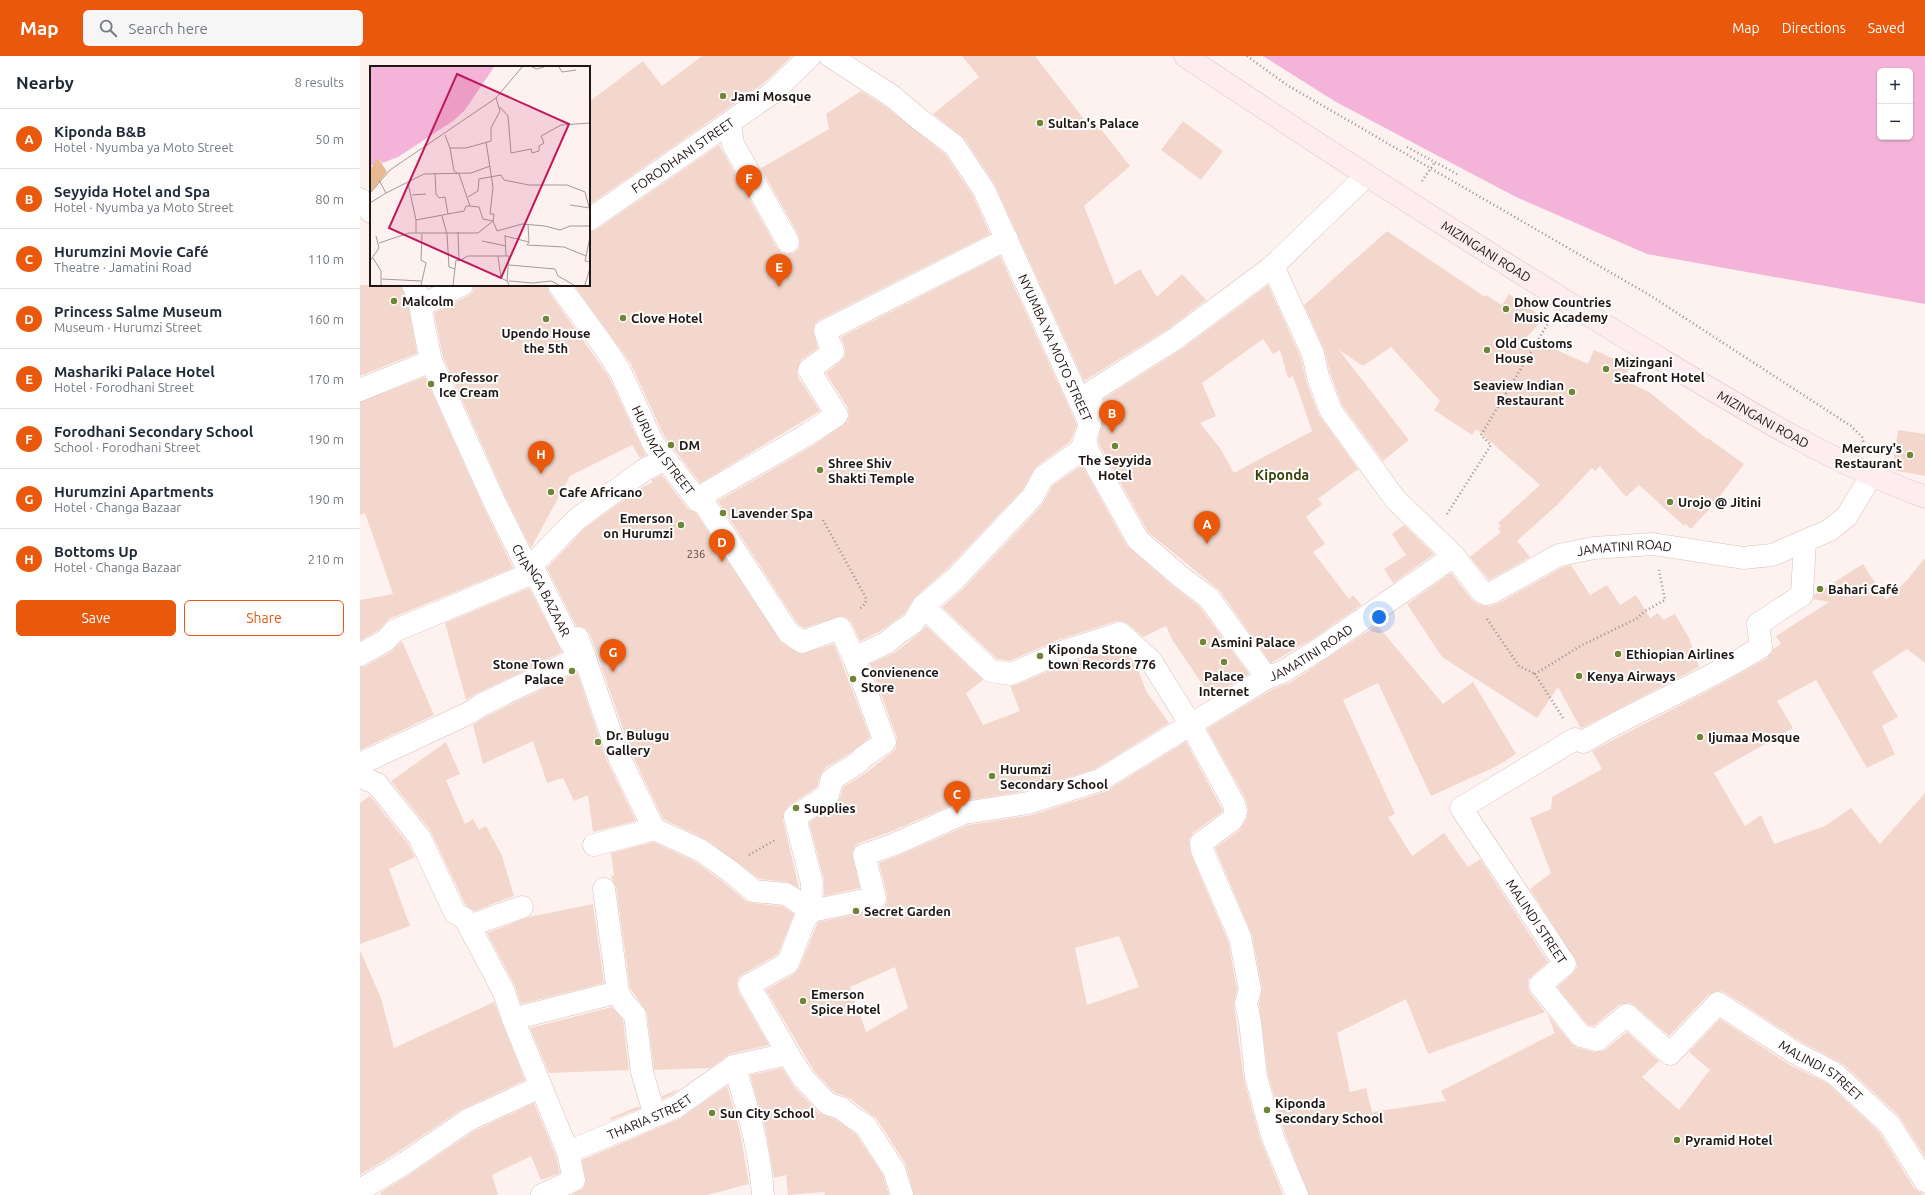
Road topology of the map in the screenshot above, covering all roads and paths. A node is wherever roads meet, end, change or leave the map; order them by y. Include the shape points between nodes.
1 (810, 56) edge
2 (830, 56) edge
3 (1185, 56) edge
4 (1247, 56) edge
5 (730, 123) junction
6 (1407, 147) dead end
7 (1459, 175) dead end
8 (1366, 176) junction
9 (360, 199) edge
10 (370, 211) edge
11 (590, 219) edge
12 (1007, 239) junction
13 (788, 242) dead end
14 (1272, 266) junction
15 (414, 286) edge
16 (460, 286) edge
17 (560, 286) edge
18 (1562, 299) junction
19 (420, 306) junction
20 (431, 361) junction
21 (360, 390) edge
22 (1090, 424) junction
23 (665, 460) junction
24 (1871, 476) junction
25 (1925, 497) edge
26 (702, 500) junction
27 (823, 520) dead end
28 (1805, 541) junction
29 (1653, 544) junction
30 (1448, 550) junction
31 (533, 570) junction
32 (1482, 592) junction
33 (923, 606) junction
34 (840, 628) junction
35 (360, 654) edge
36 (584, 655) junction
37 (854, 658) junction
38 (1535, 674) junction
39 (1267, 678) junction
40 (1191, 725) junction
41 (1575, 739) junction
42 (360, 764) edge
43 (360, 776) edge
44 (798, 827) junction
45 (654, 829) junction
46 (594, 846) dead end
47 (727, 869) junction
48 (604, 889) dead end
49 (522, 907) dead end
50 (811, 911) junction
51 (469, 926) junction
52 (618, 992) junction
53 (513, 1020) junction
54 (788, 1054) junction
55 (734, 1066) junction
56 (540, 1086) junction
57 (655, 1116) junction
58 (568, 1152) junction
59 (1925, 1181) edge
60 (360, 1190) edge
61 (542, 1195) edge
62 (763, 1195) edge
63 (902, 1195) edge
64 (1296, 1195) edge

1 - 5 street, FORODHANI STREET via 772,93
2 - 12 street, NYUMBA YA MOTO STREET via 892,96 919,120 954,145 984,190
3 - 8 main road, MIZINGANI ROAD
4 - 24 path via 1287,85 1651,296 1851,426 1862,437
5 - 11 street, FORODHANI STREET
5 - 13 street via 733,144
6 - 7 path
8 - 14 street
8 - 18 main road, MIZINGANI ROAD
9 - 10 street
12 - 22 street, NYUMBA YA MOTO STREET
12 - 26 street via 825,331 833,352 809,370 837,415 708,492
14 - 22 street via 1175,339 1091,392
14 - 30 street via 1313,354 1318,377 1331,411 1395,499
15 - 19 street via 421,301
16 - 19 street
17 - 23 street, HURUMZI STREET via 620,371 653,443
18 - 24 main road, MIZINGANI ROAD via 1769,424
18 - 30 path via 1481,435 1490,444 1448,511
19 - 20 street, CHANGA BAZAAR
20 - 21 street
20 - 31 street, CHANGA BAZAAR via 493,499 525,563
22 - 33 street via 1081,450 1043,477 1033,496 955,579
22 - 39 street, NYUMBA YA MOTO STREET via 1085,439 1088,451 1138,540 1209,598
23 - 26 street, HURUMZI STREET via 698,501
23 - 31 street via 644,470 577,519 544,551
24 - 25 main road, MIZINGANI ROAD
24 - 28 street, JAMATINI ROAD via 1847,516 1830,530
26 - 34 street, HURUMZI STREET via 788,632 802,642
27 - 34 path via 866,600 864,605 841,622
28 - 29 street, JAMATINI ROAD via 1772,555 1743,558
28 - 41 street, MALINDI STREET via 1802,595 1758,624 1761,647 1583,742
29 - 32 street, JAMATINI ROAD via 1566,552 1493,592
29 - 38 path via 1665,600 1636,619 1582,645
30 - 32 street
30 - 39 street, JAMATINI ROAD via 1321,648 1284,671
31 - 35 street via 394,631 386,640
31 - 36 street, CHANGA BAZAAR via 570,642 578,638
32 - 38 path via 1480,602 1488,621 1519,666
33 - 37 street via 913,623 886,643
33 - 40 street via 992,671 1011,674 1062,652 1120,633 1151,660
34 - 37 street
36 - 42 street
36 - 45 street, CHANGA BAZAAR via 619,757
37 - 44 street via 885,742 832,779 828,795 795,817
38 - 41 path
39 - 40 street, JAMATINI ROAD
40 - 50 street, JAMATINI ROAD via 1100,780 1028,804 964,813 864,855 875,898
40 - 64 street via 1236,812 1232,820 1201,843 1202,850 1240,937 1250,990 1246,1003 1256,1077 1273,1138
41 - 59 street, MALINDI STREET via 1461,808 1565,964 1540,985 1582,1036 1598,1040 1627,1015 1670,1054 1718,1002 1797,1054 1834,1073 1890,1125
43 - 51 street via 377,784 420,838 454,913 464,918
44 - 47 path
44 - 50 street via 812,883
45 - 46 street
45 - 47 street via 700,850
47 - 50 street via 754,891 786,894
48 - 52 street
49 - 51 street
50 - 54 street via 804,921 788,963 749,985
51 - 53 street via 504,992
52 - 53 street
52 - 57 street via 635,1015 642,1072
53 - 56 street
54 - 55 street, THARIA STREET
54 - 63 street via 804,1079 828,1104 842,1108 865,1125 894,1170
55 - 57 street, THARIA STREET via 676,1107
55 - 62 street via 755,1140
56 - 58 street
56 - 60 street via 468,1120
57 - 58 street, THARIA STREET
58 - 61 street via 574,1180

